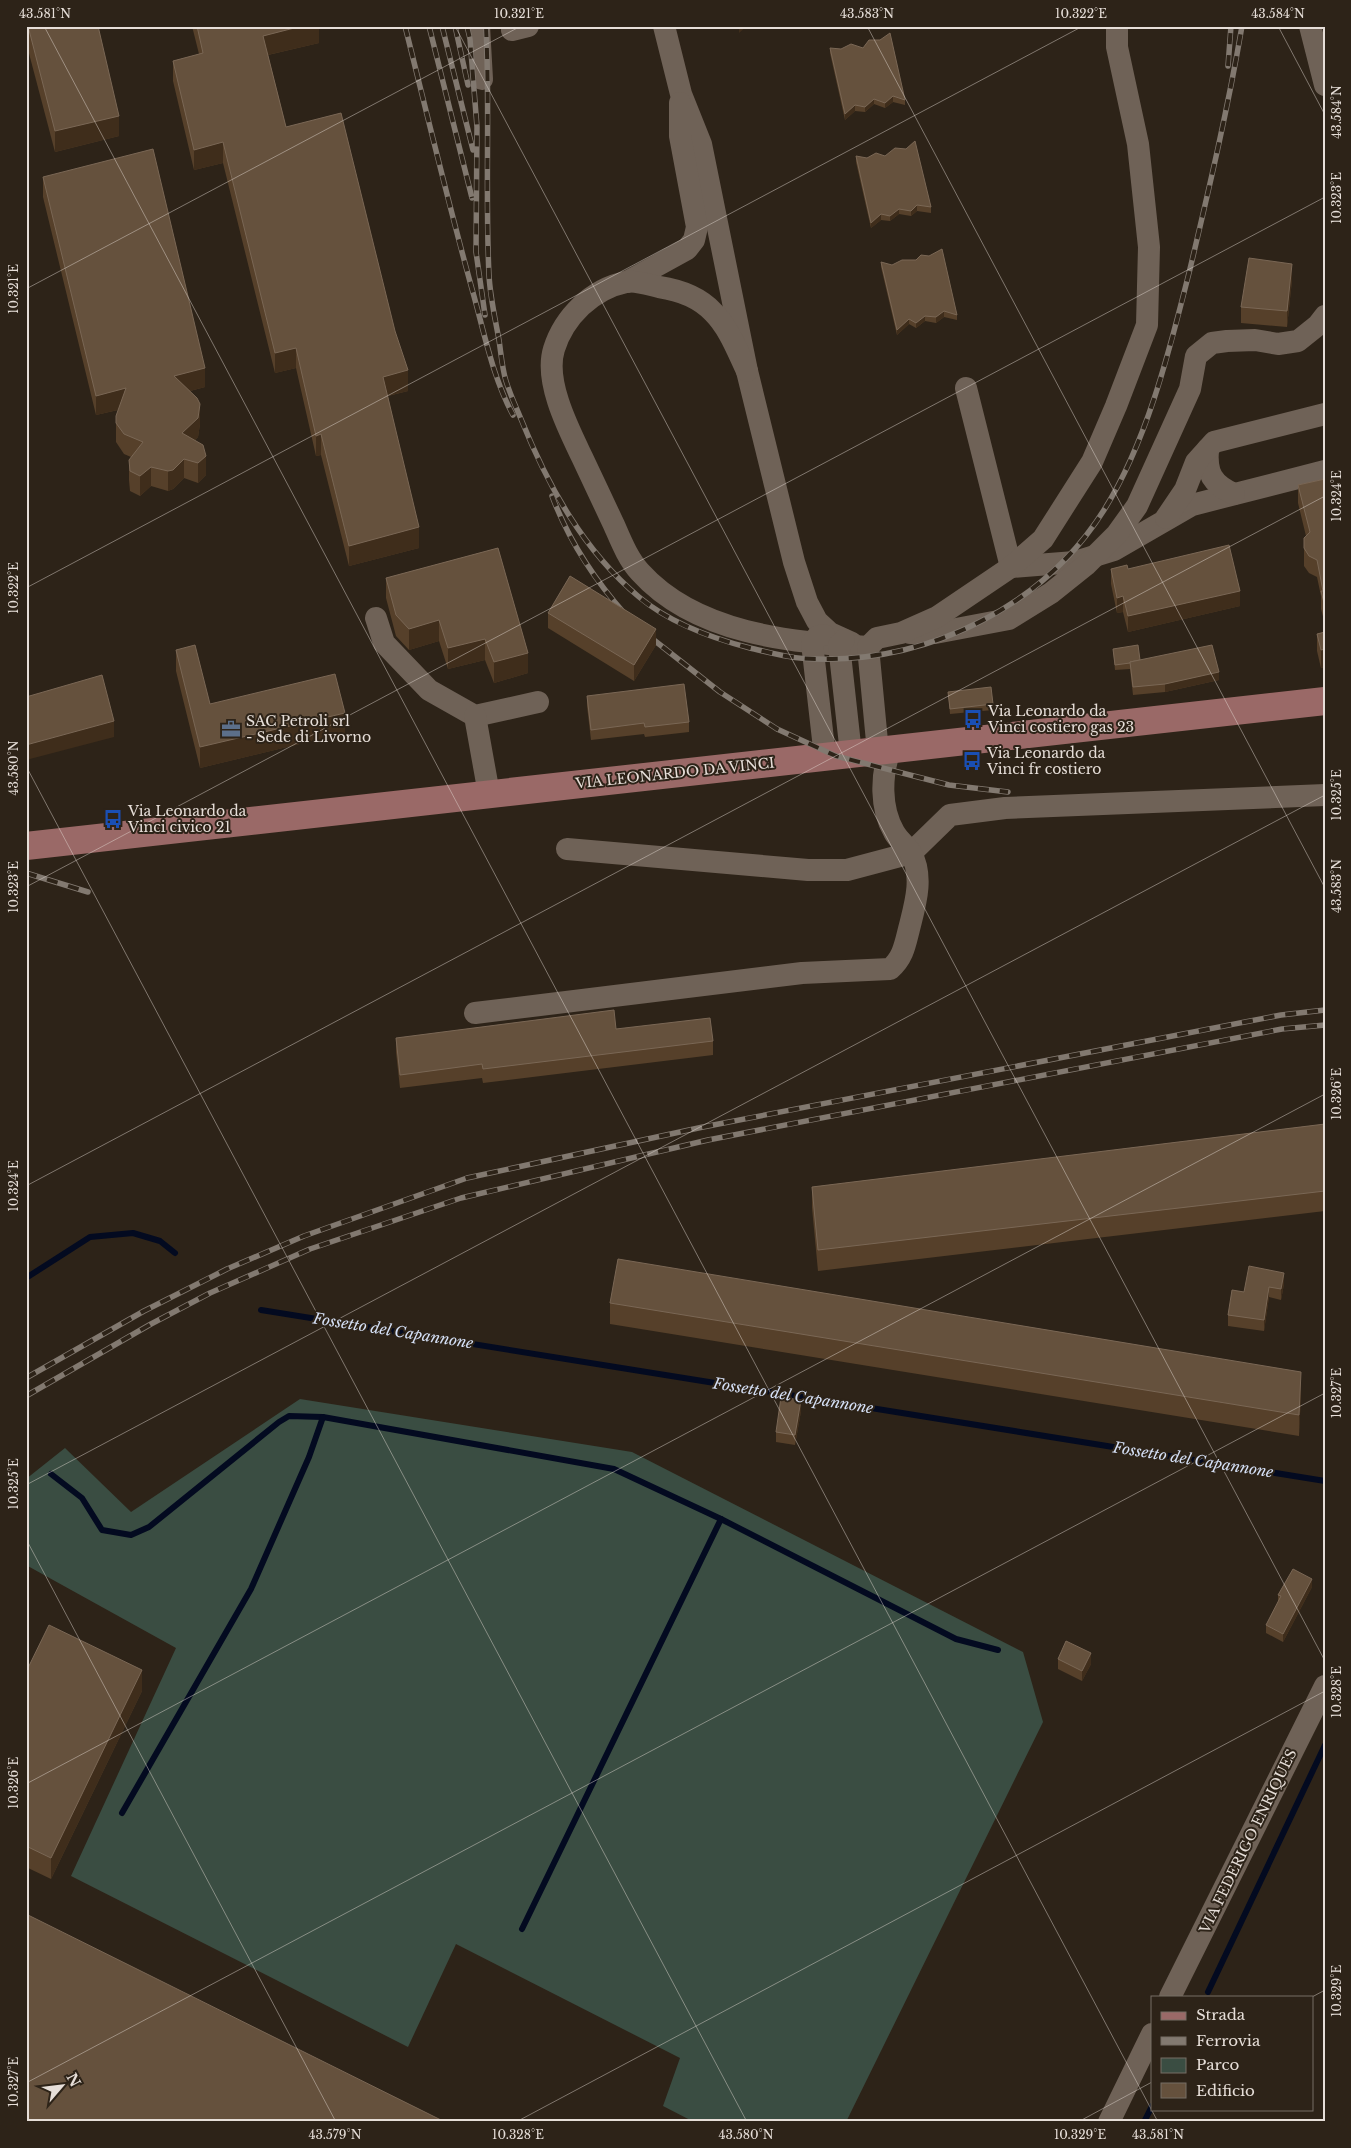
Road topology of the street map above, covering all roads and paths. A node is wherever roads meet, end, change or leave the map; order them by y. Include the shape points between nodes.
1 (479, 26) edge
2 (664, 26) edge
3 (1117, 26) edge
4 (1310, 26) edge
5 (482, 79) dead end
6 (1325, 85) edge
7 (681, 94) junction
8 (627, 282) junction
9 (1325, 316) edge
10 (747, 371) junction
11 (966, 388) dead end
12 (1325, 414) edge
13 (1208, 448) junction
14 (1325, 471) edge
15 (1234, 494) junction
16 (1166, 519) junction
17 (1096, 555) junction
18 (1011, 568) junction
19 (376, 618) dead end
20 (901, 633) junction
21 (831, 640) junction
22 (868, 647) junction
23 (1325, 701) edge
24 (538, 702) dead end
25 (475, 716) junction
26 (884, 751) junction
27 (838, 756) junction
28 (489, 794) junction
29 (1325, 795) edge
30 (26, 846) edge
31 (567, 849) dead end
32 (911, 854) junction
33 (475, 1013) dead end
34 (1325, 1686) edge
35 (1170, 1996) edge
36 (1151, 2036) edge
37 (1108, 2122) edge

1 - 5 street
2 - 7 street
3 - 18 street via 1117,47 1138,144 1149,247 1147,325 1092,462 1043,539
4 - 6 street
7 - 8 street via 680,136 697,227 694,240 687,248
7 - 10 street via 702,144
8 - 10 street via 684,292 701,302 728,330
8 - 21 street via 591,298 562,328 554,351 553,375 559,404 630,557 650,582 701,615 743,630
9 - 17 street via 1298,341 1278,344 1255,340 1212,343 1196,356 1190,389 1137,506 1117,534
10 - 21 street via 802,586 817,621
11 - 18 street
12 - 13 street via 1214,442
13 - 15 street via 1207,465 1212,479
13 - 16 street via 1196,462 1186,490
14 - 15 street
15 - 16 street via 1192,506
16 - 17 street via 1114,550
17 - 18 street via 1075,562
17 - 20 street via 1051,592 1009,619 935,633
18 - 20 street via 937,617
19 - 25 street via 384,643 428,690
20 - 22 street via 877,638
21 - 22 street
21 - 27 street
22 - 26 street
23 - 26 main road, VIA LEONARDO DA VINCI
24 - 25 street
25 - 28 street
26 - 27 main road, VIA LEONARDO DA VINCI
26 - 32 street via 885,805 894,833
27 - 28 main road, VIA LEONARDO DA VINCI
28 - 30 main road, VIA LEONARDO DA VINCI
29 - 32 street via 1004,808 950,815
31 - 32 street via 808,870 847,870
32 - 33 street via 918,891 906,944 899,961 890,969 802,973
34 - 35 street, VIA FEDERIGO ENRIQUES
36 - 37 street

